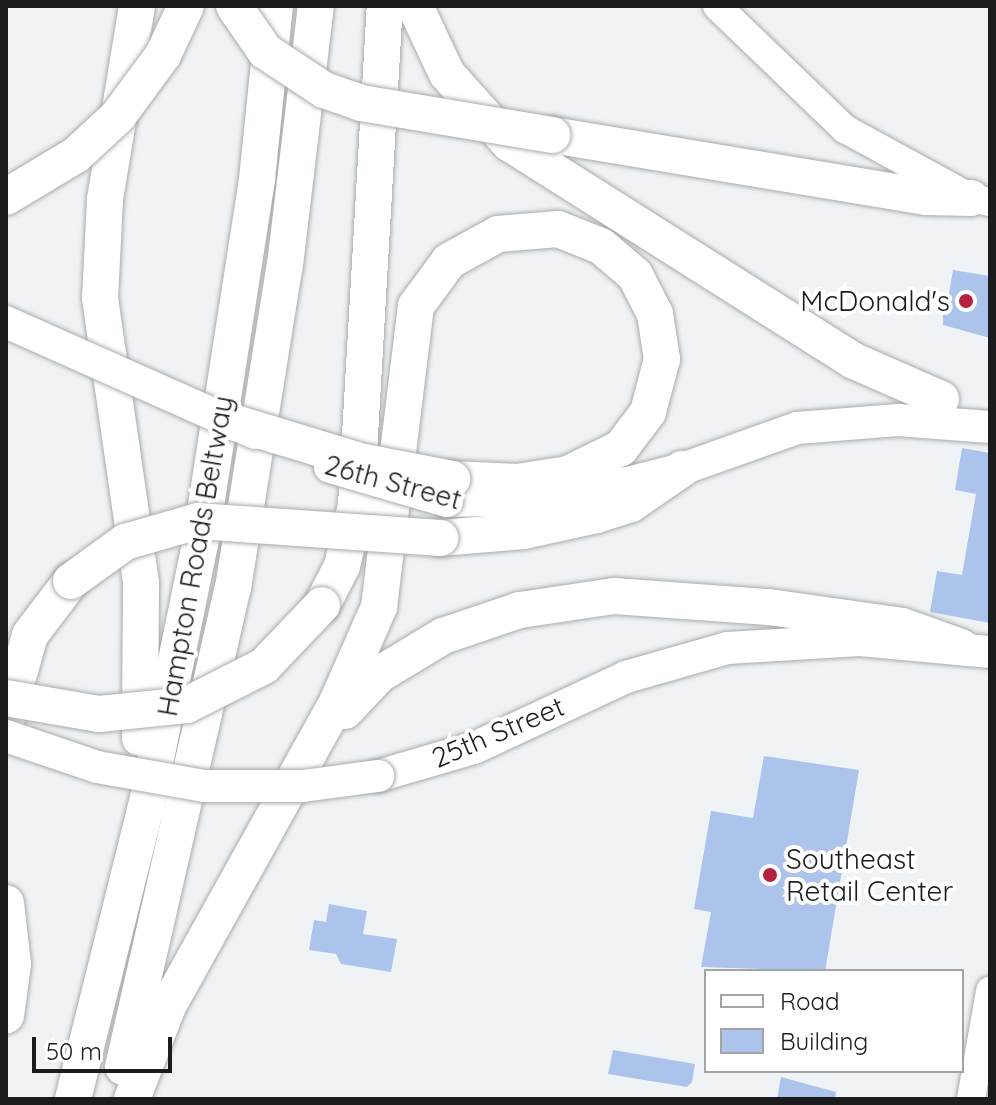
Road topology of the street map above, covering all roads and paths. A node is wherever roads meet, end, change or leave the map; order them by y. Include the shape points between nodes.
1 (137, 6) edge
2 (186, 6) edge
3 (234, 6) edge
4 (275, 6) edge
5 (316, 6) edge
6 (385, 6) edge
7 (415, 6) edge
8 (717, 6) edge
9 (6, 197) edge
10 (981, 200) edge
11 (6, 322) edge
12 (941, 399) joint
13 (990, 411) edge
14 (232, 422) joint
15 (990, 427) edge
16 (682, 469) junction
17 (450, 490) junction
18 (975, 650) edge
19 (6, 698) edge
20 (6, 721) edge
21 (6, 736) edge
22 (308, 756) junction
23 (6, 903) edge
24 (111, 954) junction
25 (990, 991) edge
26 (6, 1016) edge
27 (73, 1099) edge
28 (114, 1099) edge
29 (132, 1099) edge
30 (971, 1099) edge

1 - 24 highway via 101,241 104,351 136,541 144,650 138,755 116,870
2 - 9 highway, bridge via 157,64 118,116 76,155
3 - 10 highway, bridge via 265,51 324,90 361,103 926,197
4 - 24 highway, Hampton Roads Beltway via 217,448 171,691
5 - 28 highway, Hampton Roads Beltway via 284,278 231,602
6 - 19 highway, bridge via 356,505 342,566 322,605 264,666 187,705 110,714
7 - 12 highway via 447,74 509,143 854,361
8 - 10 main road via 845,129
11 - 14 main road, bridge
12 - 13 main road
14 - 17 highway, bridge
15 - 16 main road, 26th Street via 898,420 797,428
16 - 17 main road, 26th Street via 569,498
16 - 20 highway, bridge via 631,504 524,531 440,538 198,521 125,542 71,581 30,635
17 - 22 highway via 568,474 621,448 648,412 662,359 655,314 635,275 601,246 558,229 498,234 449,261 421,297 406,348 394,514 379,607
18 - 21 main road, 25th Street, bridge via 825,640 716,650 626,677 474,748 378,776 303,786 204,786 108,770
18 - 22 highway via 902,626 724,600 641,595 554,603 478,622 411,652 365,689
22 - 29 highway via 183,977
23 - 26 highway via 13,964
24 - 27 highway, Hampton Roads Beltway
25 - 30 main road

